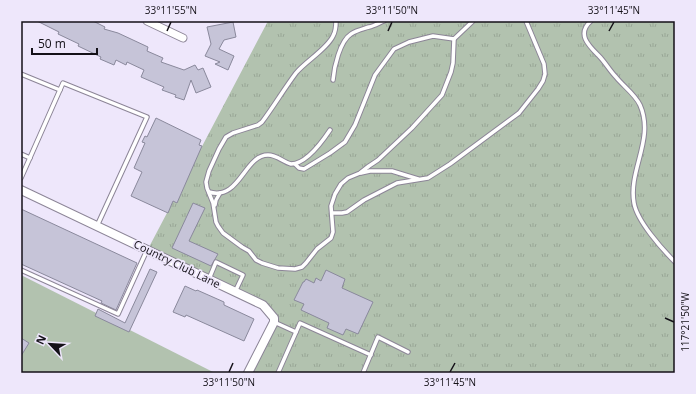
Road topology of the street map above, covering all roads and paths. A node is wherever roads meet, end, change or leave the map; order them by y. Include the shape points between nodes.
1 (147, 21) edge
2 (336, 21) edge
3 (384, 21) edge
4 (473, 21) edge
5 (526, 21) edge
6 (591, 21) edge
7 (183, 38) dead end
8 (454, 39) junction
9 (21, 74) edge
10 (333, 80) dead end
11 (60, 90) junction
12 (330, 130) dead end
13 (21, 154) edge
14 (30, 158) junction
15 (295, 164) junction
16 (360, 173) junction
17 (21, 178) edge
18 (419, 179) junction
19 (21, 190) edge
20 (209, 192) junction
21 (221, 192) junction
22 (214, 209) junction
23 (332, 213) junction
24 (97, 226) junction
25 (148, 250) junction
26 (675, 262) edge
27 (21, 270) edge
28 (209, 279) junction
29 (235, 292) junction
30 (274, 322) junction
31 (296, 332) junction
32 (408, 352) dead end
33 (370, 355) junction
34 (248, 373) edge
35 (278, 373) edge
36 (363, 373) edge

1 - 7 street
2 - 20 lane via 336,29 330,41 296,74 262,122 233,133 222,142 207,176
3 - 10 lane via 348,36 334,68
4 - 8 lane
5 - 18 lane via 546,69 538,89 515,117 443,169 428,178
6 - 26 lane via 584,33 585,40 639,103 645,123 633,191 636,212
8 - 15 lane via 428,36 394,49 375,75 355,125 345,142 304,169
8 - 16 lane via 453,63 442,94 396,144
9 - 11 lane
11 - 14 lane
11 - 24 lane via 63,83 147,117
12 - 15 lane via 316,148
13 - 14 lane
14 - 17 lane
15 - 21 lane via 270,155 258,157 240,179
16 - 18 lane via 392,171
16 - 23 lane via 348,178 337,191 331,206
18 - 23 lane via 397,183 347,212
19 - 24 street, Country Club Lane
20 - 21 lane
20 - 22 lane
21 - 22 lane
22 - 23 lane via 220,230 249,251 256,260 271,267 289,269 302,267 317,249 331,238
24 - 25 street, Country Club Lane
25 - 27 lane via 118,314
25 - 28 street, Country Club Lane
28 - 29 street, Country Club Lane
28 - 29 lane via 216,262 243,275
29 - 30 street, Country Club Lane via 263,306 274,318
30 - 31 lane
30 - 34 street
31 - 33 lane via 300,323
31 - 35 lane
32 - 33 lane via 378,337
33 - 36 lane

